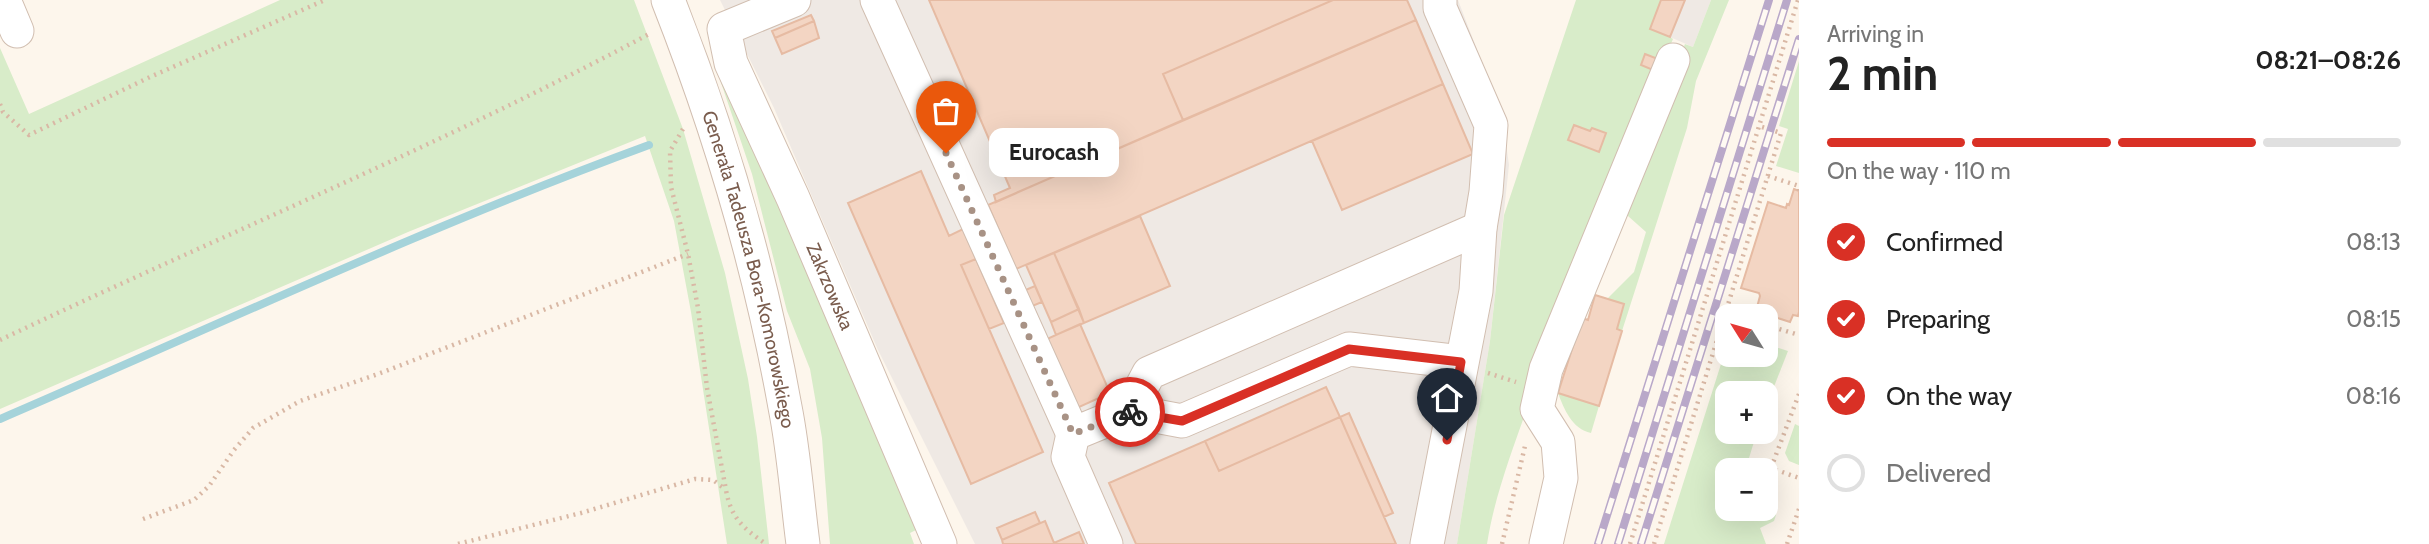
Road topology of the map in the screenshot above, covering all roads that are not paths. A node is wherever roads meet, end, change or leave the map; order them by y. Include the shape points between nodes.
1 (4, 0) edge
2 (668, 0) edge
3 (794, 0) edge
4 (877, 0) edge
5 (1440, 0) edge
6 (17, 31) dead end
7 (1673, 60) dead end
8 (1480, 228) junction
9 (1461, 362) junction
10 (1129, 411) junction
11 (1073, 434) junction
12 (803, 544) edge
13 (940, 544) edge
14 (1106, 544) edge
15 (1427, 544) edge
16 (1546, 544) edge

1 - 6 street
2 - 12 street, Generała Tadeusza Bora-Komorowskiego via 724,155 751,250 785,407
3 - 13 street, Zakrzowska via 724,29 731,63
4 - 11 street
5 - 8 street via 1491,125
7 - 16 street via 1546,369 1539,398 1558,442 1562,478
8 - 9 street via 1476,291
8 - 10 street via 1149,373
9 - 10 street via 1349,349 1182,421
9 - 15 street
10 - 11 street
11 - 14 street via 1068,457

